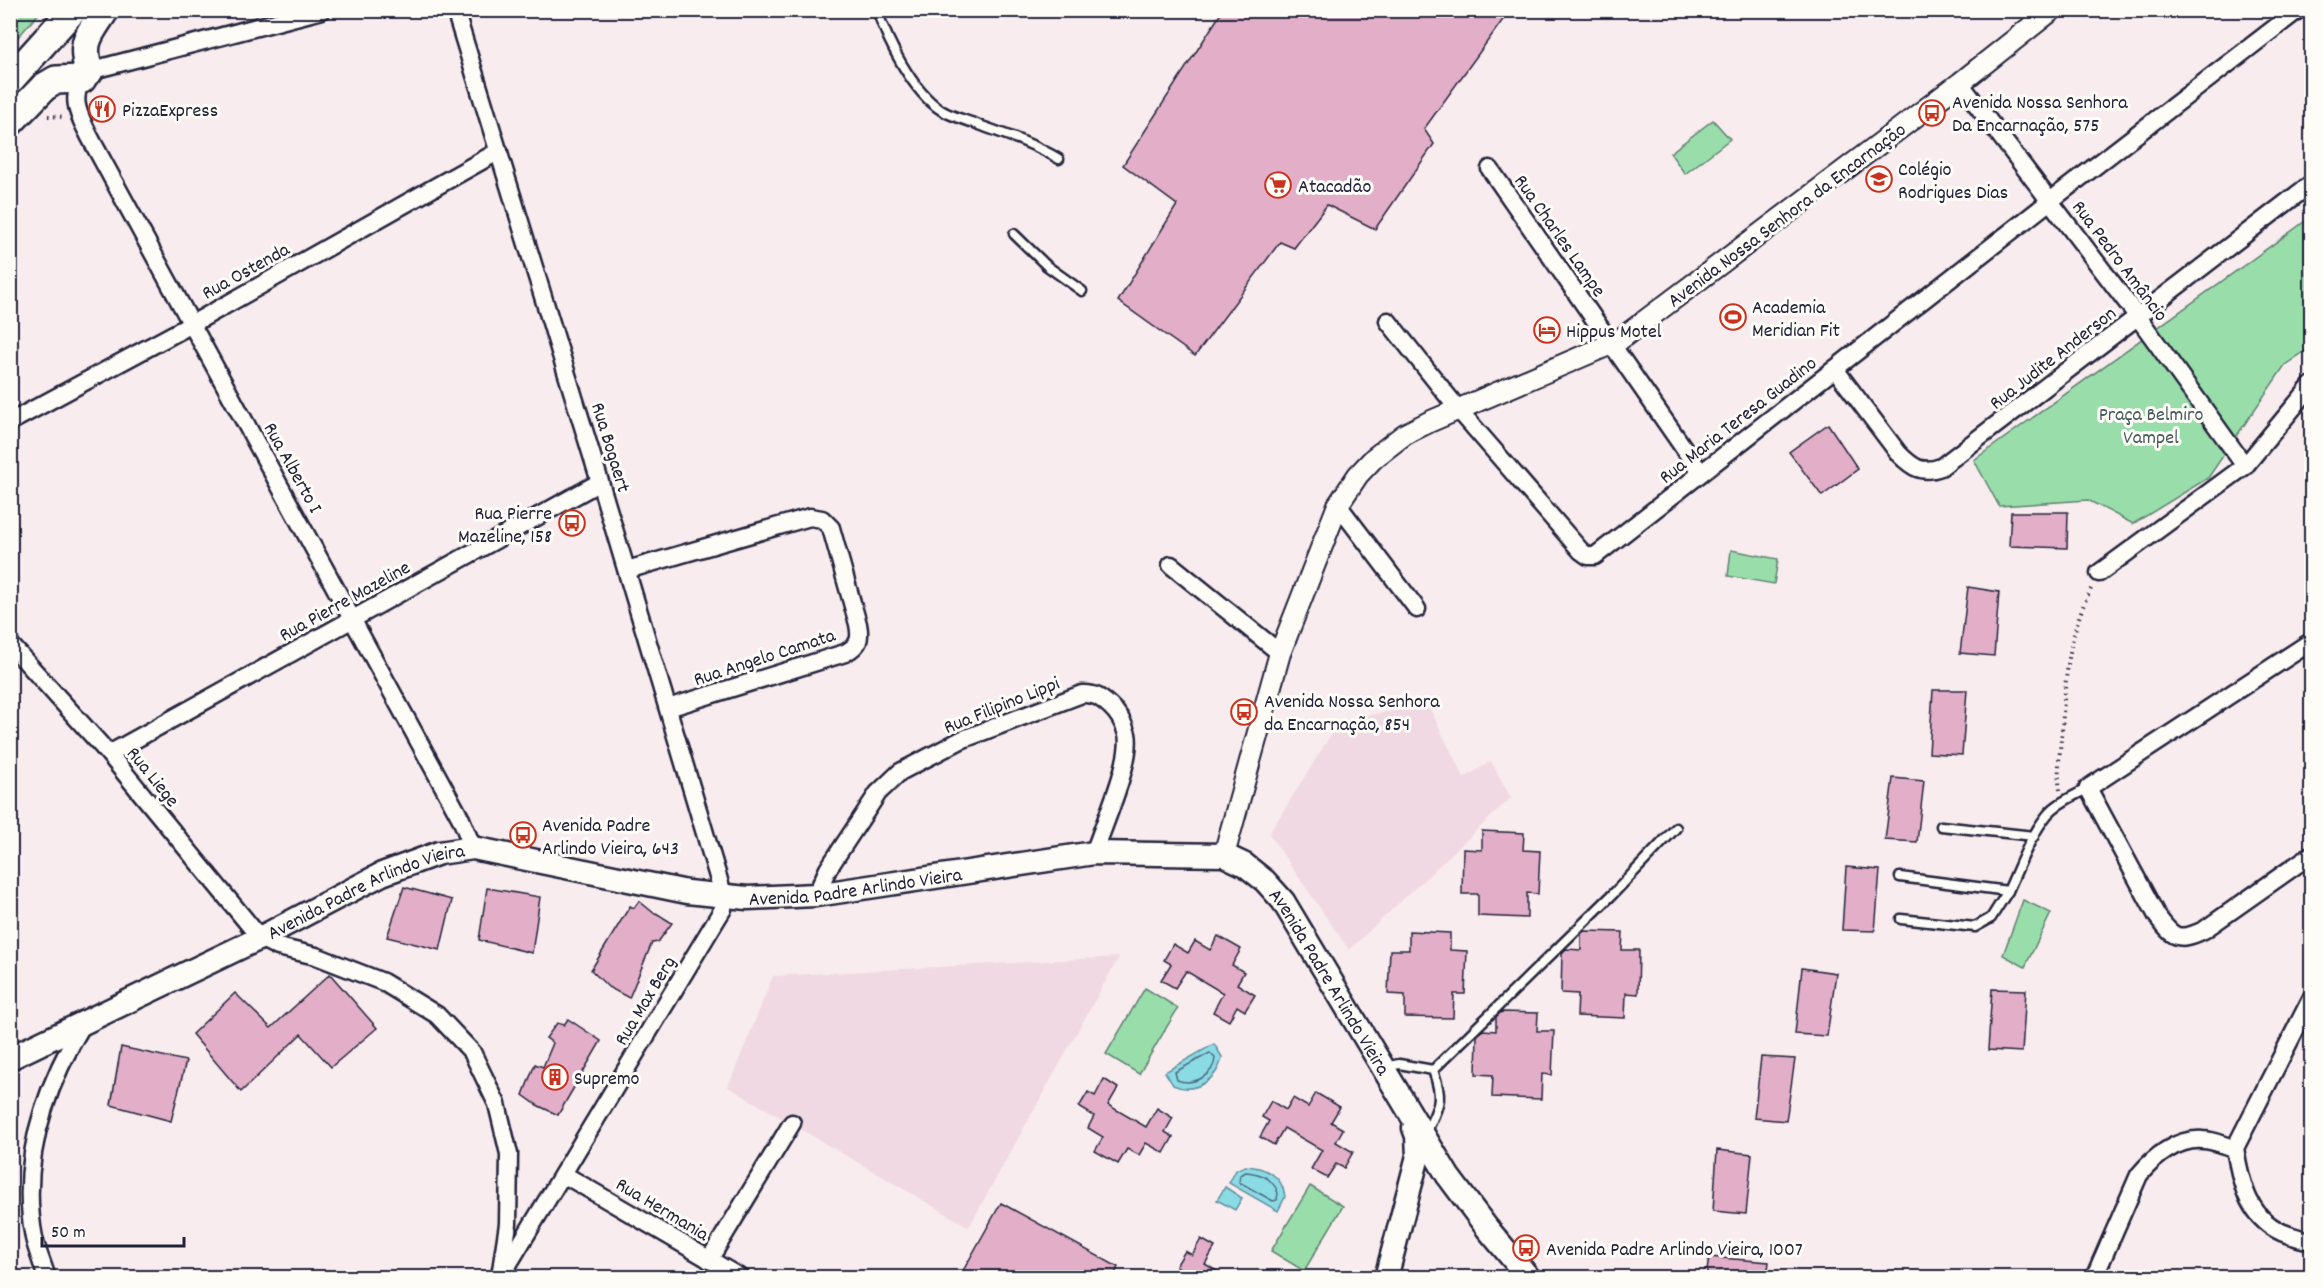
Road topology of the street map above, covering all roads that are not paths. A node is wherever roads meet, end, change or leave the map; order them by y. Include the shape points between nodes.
1 (73, 10) edge
2 (105, 10) edge
3 (322, 10) edge
4 (455, 10) edge
5 (877, 10) edge
6 (2298, 10) edge
7 (2048, 12) edge
8 (85, 75) junction
9 (10, 80) edge
10 (1960, 83) junction
11 (10, 122) edge
12 (499, 151) junction
13 (1059, 159) dead end
14 (1490, 169) dead end
15 (2312, 183) edge
16 (2050, 201) junction
17 (1014, 234) dead end
18 (1082, 291) dead end
19 (2138, 317) junction
20 (1388, 321) dead end
21 (192, 324) junction
22 (1611, 345) junction
23 (1835, 369) junction
24 (2312, 385) edge
25 (1458, 410) junction
26 (10, 422) edge
27 (2245, 466) junction
28 (1701, 472) junction
29 (600, 482) junction
30 (1338, 505) junction
31 (1171, 565) dead end
32 (627, 570) junction
33 (2099, 573) road end
34 (1417, 609) dead end
35 (354, 618) junction
36 (2312, 641) edge
37 (11, 645) edge
38 (1280, 653) junction
39 (668, 708) junction
40 (109, 754) junction
41 (2088, 788) junction
42 (1941, 826) dead end
43 (1676, 828) dead end
44 (2034, 836) junction
45 (473, 848) junction
46 (1094, 853) junction
47 (2312, 854) edge
48 (1224, 855) junction
49 (1900, 877) dead end
50 (2008, 891) junction
51 (816, 895) junction
52 (724, 897) junction
53 (1901, 919) dead end
54 (260, 938) junction
55 (2312, 998) edge
56 (85, 1021) junction
57 (14, 1052) edge
58 (1382, 1068) junction
59 (1433, 1071) junction
60 (792, 1123) dead end
61 (1421, 1147) junction
62 (2235, 1148) junction
63 (564, 1174) junction
64 (2312, 1240) edge
65 (709, 1260) junction
66 (501, 1277) edge
67 (47, 1278) edge
68 (741, 1278) edge
69 (1386, 1278) edge
70 (1529, 1278) edge
71 (2094, 1278) edge

1 - 9 highway
2 - 8 highway via 85,39
3 - 8 street
4 - 12 street, Rua Bogaert
5 - 13 lane via 884,30 921,92 940,109 1034,144
6 - 16 street, Rua Maria Teresa Guadino
7 - 10 street, Avenida Nossa Senhora da Encarnação
8 - 11 highway via 56,80 44,87
8 - 21 street, Rua Alberto I via 76,92 76,107
10 - 16 street, Rua Pedro Amâncio
10 - 22 street, Avenida Nossa Senhora da Encarnação
12 - 21 street, Rua Ostenda
12 - 29 street, Rua Bogaert
14 - 22 street, Rua Charles Lampe
15 - 19 street, Rua Judite Anderson
16 - 19 street, Rua Pedro Amâncio
16 - 23 street, Rua Maria Teresa Guadino
17 - 18 lane via 1047,266
19 - 23 street, Rua Judite Anderson via 1951,462 1928,472 1911,466 1899,454
19 - 27 street, Rua Pedro Amâncio
20 - 25 street, Rua Maria Teresa Guadino
21 - 26 street, Rua Ostenda
21 - 35 street, Rua Alberto I
22 - 25 street, Avenida Nossa Senhora da Encarnação
22 - 28 street, Rua Charles Lampe
23 - 28 street, Rua Maria Teresa Guadino
24 - 27 street
25 - 28 street, Rua Maria Teresa Guadino via 1581,551 1591,557 1599,555
25 - 30 street, Avenida Nossa Senhora da Encarnação via 1405,434 1374,458
27 - 33 street
29 - 32 street, Rua Bogaert
29 - 35 street, Rua Pierre Mazeline
30 - 34 street
30 - 38 street, Avenida Nossa Senhora da Encarnação
31 - 38 street
32 - 39 street, Rua Bogaert
32 - 39 street, Rua Angelo Camata via 810,517 822,519 831,528 858,624 860,637 855,647
35 - 40 street, Rua Pierre Mazeline
35 - 45 street, Rua Alberto I
36 - 41 street
37 - 40 street, Rua Liege
38 - 48 street, Avenida Nossa Senhora da Encarnação
39 - 52 street, Rua Bogaert
40 - 54 street, Rua Liege
41 - 44 lane via 2060,804
41 - 47 street via 2157,915 2168,932 2178,938 2204,930
42 - 44 lane
43 - 59 lane
44 - 50 lane
45 - 52 main road, Avenida Padre Arlindo Vieira
45 - 54 main road, Avenida Padre Arlindo Vieira via 440,853 382,874
46 - 48 main road, Avenida Padre Arlindo Vieira
46 - 51 main road, Avenida Padre Arlindo Vieira
46 - 51 street, Rua Filipino Lippi via 1127,756 1127,734 1117,713 1093,693 961,740 900,772 878,793 828,869
48 - 58 main road, Avenida Padre Arlindo Vieira via 1245,865 1282,901
49 - 50 lane
50 - 53 lane via 1991,918 1975,927
51 - 52 main road, Avenida Padre Arlindo Vieira
52 - 63 street, Rua Max Berg via 723,909
54 - 56 main road, Avenida Padre Arlindo Vieira
54 - 66 street via 383,982 437,1015 471,1052 497,1104 509,1154 508,1224
55 - 62 street
56 - 57 main road, Avenida Padre Arlindo Vieira
56 - 67 street via 51,1085 35,1137 29,1190 34,1239
58 - 59 lane via 1400,1064
58 - 61 main road, Avenida Padre Arlindo Vieira via 1408,1111
59 - 61 lane via 1440,1091 1439,1103
60 - 65 street
61 - 69 main road
61 - 70 main road
62 - 64 street via 2247,1199 2260,1218 2277,1231
62 - 71 street via 2202,1140 2166,1150 2151,1160 2139,1175
63 - 65 street, Rua Hermania
63 - 66 street, Rua Max Berg
65 - 68 street, Rua Hermania

